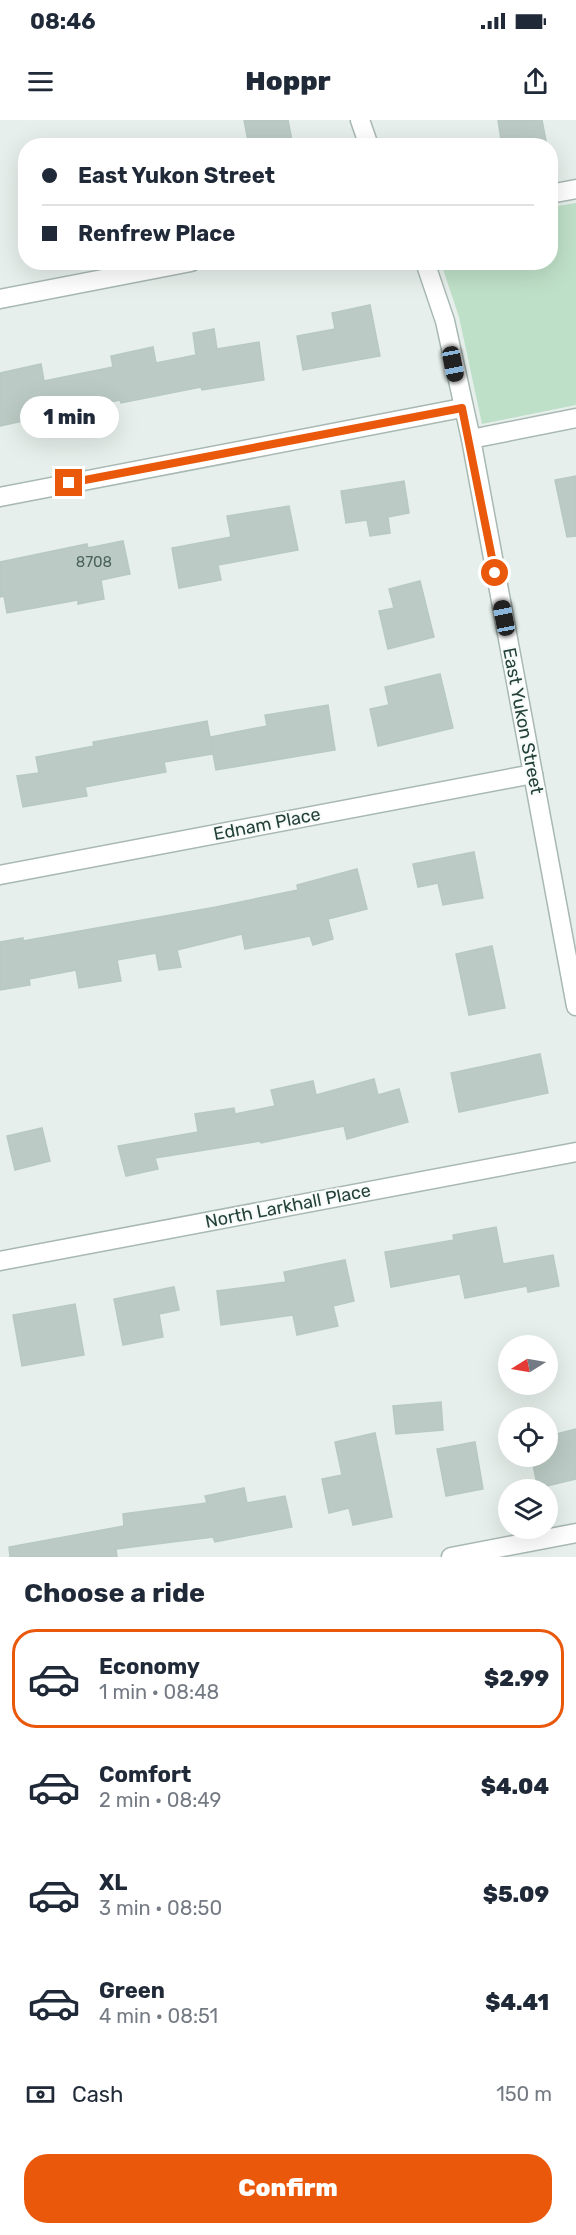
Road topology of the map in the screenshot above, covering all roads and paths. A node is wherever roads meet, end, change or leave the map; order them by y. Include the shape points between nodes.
1 (360, 120) edge
2 (366, 138) edge
3 (576, 189) edge
4 (558, 192) edge
5 (150, 270) edge
6 (428, 270) edge
7 (0, 299) edge
8 (462, 408) junction
9 (576, 418) edge
10 (471, 439) junction
11 (0, 496) edge
12 (533, 774) junction
13 (0, 875) edge
14 (576, 1006) edge
15 (576, 1152) edge
16 (0, 1261) edge
17 (576, 1533) edge
18 (451, 1557) edge

1 - 2 street
3 - 4 street
5 - 7 street
6 - 8 street, East Yukon Street via 445,321
8 - 10 street, East Yukon Street
8 - 11 street
9 - 10 street
10 - 12 street, East Yukon Street
12 - 13 street, Ednam Place
12 - 14 street, East Yukon Street
15 - 16 street, North Larkhall Place
17 - 18 street

